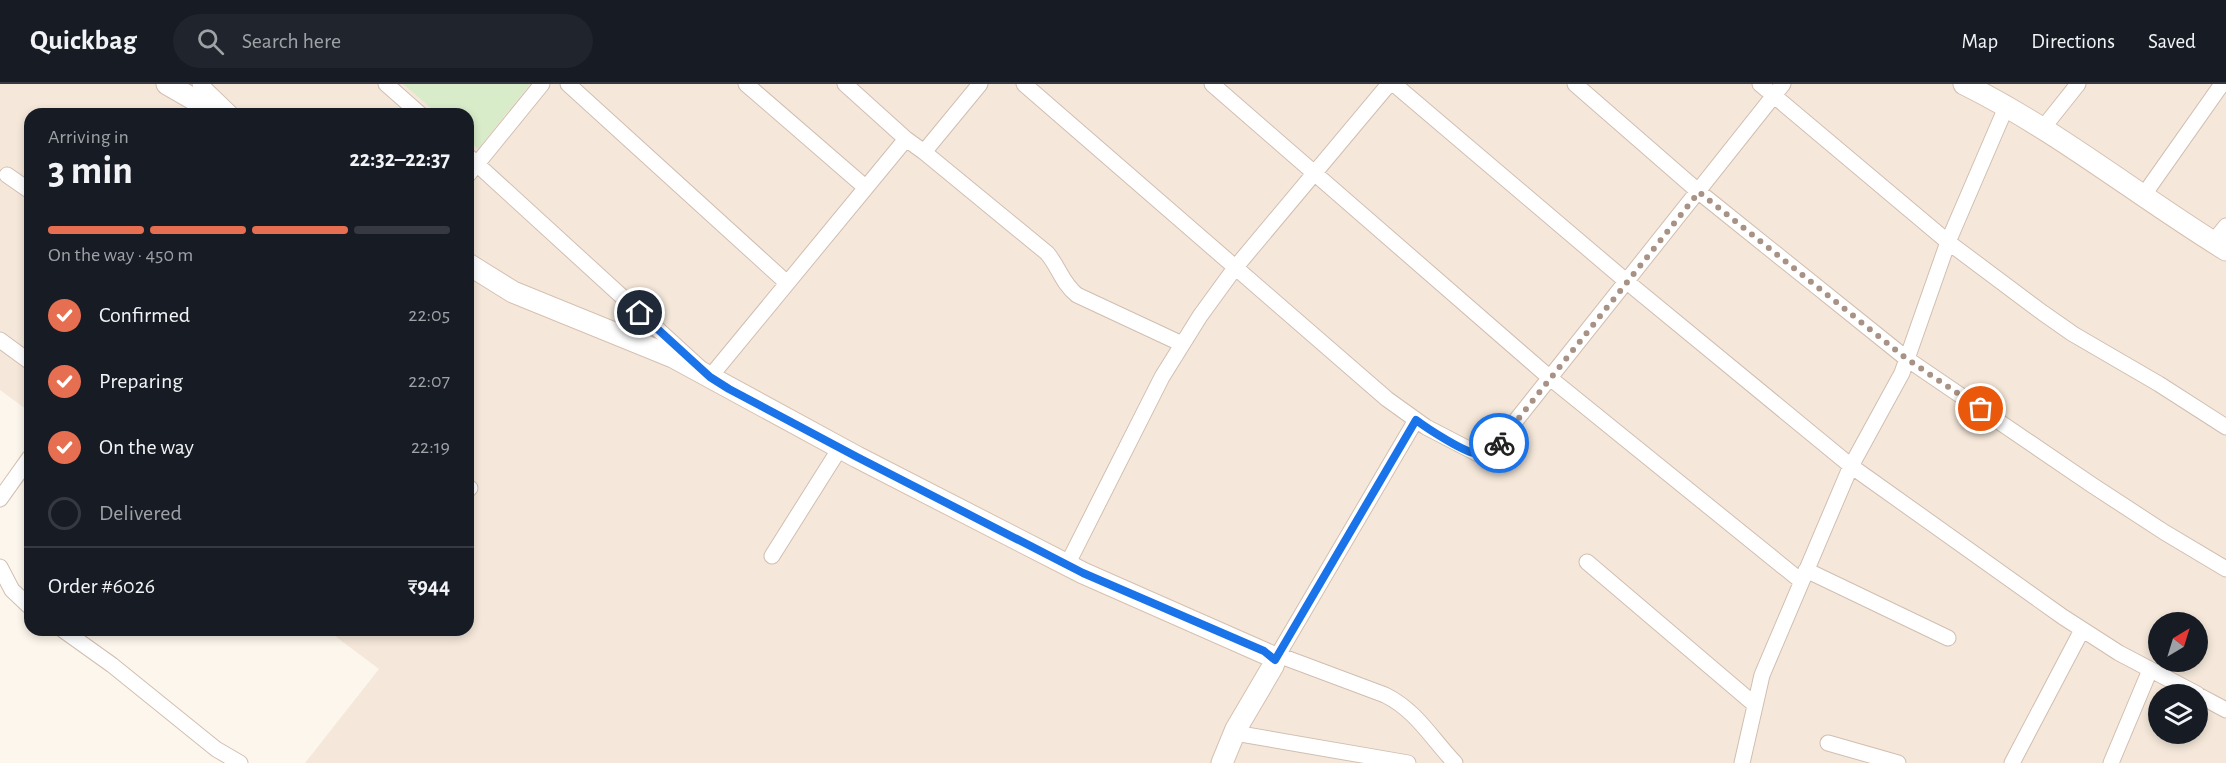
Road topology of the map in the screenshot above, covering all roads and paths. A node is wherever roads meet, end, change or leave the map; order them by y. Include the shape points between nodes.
1 (170, 84) edge
2 (200, 84) edge
3 (386, 84) edge
4 (542, 84) edge
5 (568, 84) edge
6 (746, 84) edge
7 (845, 84) edge
8 (980, 84) edge
9 (1024, 84) edge
10 (1212, 84) edge
11 (1391, 84) edge
12 (1575, 84) edge
13 (1760, 84) edge
14 (1964, 84) edge
15 (2078, 84) edge
16 (2222, 84) edge
17 (1778, 90) edge
18 (2007, 105) junction
19 (210, 108) edge
20 (216, 108) edge
21 (413, 108) edge
22 (2043, 128) junction
23 (906, 139) junction
24 (924, 152) junction
25 (474, 162) edge
26 (474, 168) edge
27 (1316, 173) junction
28 (7, 175) dead end
29 (24, 186) edge
30 (865, 187) junction
31 (1699, 192) junction
32 (2143, 196) junction
33 (2222, 240) edge
34 (1948, 242) junction
35 (474, 268) edge
36 (1235, 268) junction
37 (1626, 281) junction
38 (787, 283) junction
39 (0, 340) edge
40 (1182, 344) junction
41 (24, 358) edge
42 (1907, 359) junction
43 (710, 377) junction
44 (1550, 378) junction
45 (1416, 420) junction
46 (2226, 427) edge
47 (840, 448) junction
48 (24, 465) edge
49 (1851, 466) junction
50 (0, 499) edge
51 (772, 556) dead end
52 (1587, 562) dead end
53 (1067, 565) junction
54 (0, 567) edge
55 (2226, 569) edge
56 (1803, 575) junction
57 (4, 586) edge
58 (24, 602) edge
59 (2082, 630) junction
60 (71, 636) edge
61 (1948, 638) dead end
62 (1276, 657) junction
63 (2148, 669) edge
64 (2149, 672) edge
65 (2154, 672) edge
66 (2176, 684) edge
67 (2208, 701) edge
68 (1754, 704) junction
69 (2226, 710) edge
70 (1235, 732) junction
71 (1828, 743) dead end
72 (240, 763) edge
73 (1222, 763) edge
74 (1408, 763) edge
75 (1455, 763) edge
76 (1742, 763) edge
77 (1898, 763) edge
78 (2012, 763) edge
79 (2111, 763) edge

1 - 19 street
2 - 20 street
3 - 21 street
4 - 25 street
5 - 38 street
6 - 30 street
7 - 23 street
8 - 24 street
9 - 36 street
10 - 27 street
11 - 27 street
11 - 37 street
12 - 31 street
13 - 17 street
14 - 18 street
15 - 22 street
16 - 32 street
17 - 31 street
17 - 34 street
18 - 22 street
18 - 34 street
22 - 32 street
23 - 24 street
23 - 30 street
24 - 40 street via 1047,253 1065,284 1077,295
26 - 43 street
27 - 36 street
27 - 44 street
28 - 29 street
30 - 38 street
31 - 37 street
31 - 42 street
32 - 33 street
34 - 42 street
34 - 46 street via 2073,334
35 - 43 street via 513,292 654,349
36 - 40 street
36 - 45 street
37 - 44 street
37 - 49 street
38 - 43 street
39 - 41 street
40 - 53 street
42 - 49 street
42 - 55 street via 2092,485
43 - 47 street
44 - 45 street via 1498,443 1485,453 1462,448
44 - 56 street
45 - 62 street
47 - 51 street
47 - 53 street
48 - 50 street
49 - 56 street
49 - 59 street
52 - 68 street
53 - 62 street
54 - 57 street
56 - 61 street
56 - 68 street
57 - 58 street
59 - 63 street
59 - 78 street
60 - 72 street via 216,749
62 - 70 street
62 - 75 street via 1402,704
64 - 79 street
65 - 66 street
67 - 69 street
68 - 76 street
70 - 73 street
70 - 74 street
71 - 77 street

